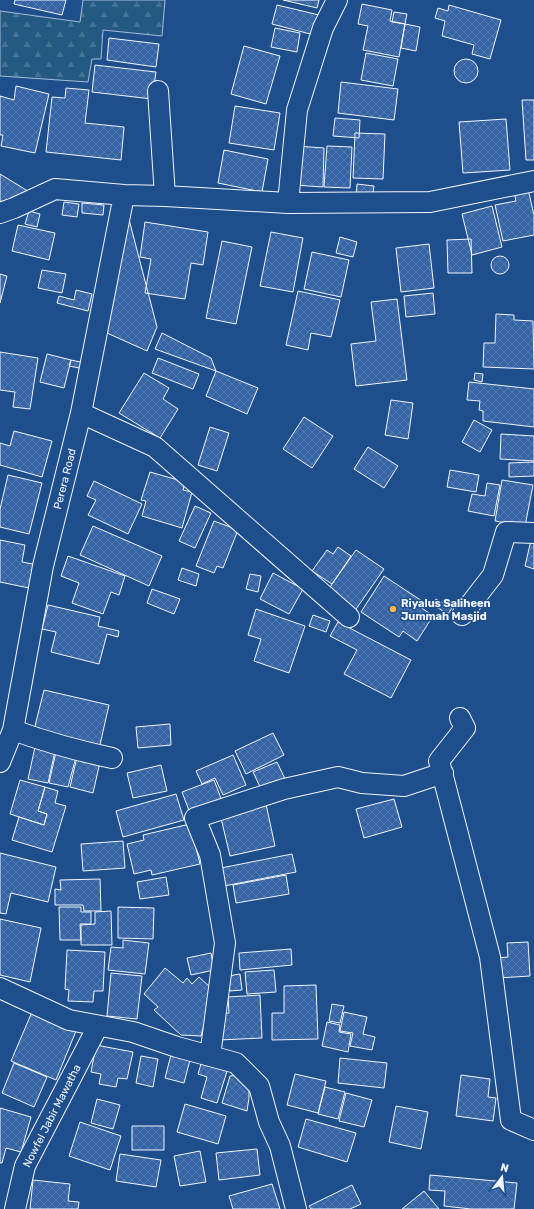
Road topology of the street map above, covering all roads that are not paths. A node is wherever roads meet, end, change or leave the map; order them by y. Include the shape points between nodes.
1 (337, 0) edge
2 (158, 91) dead end
3 (534, 181) edge
4 (124, 195) junction
5 (165, 196) junction
6 (288, 203) junction
7 (0, 214) edge
8 (81, 413) junction
9 (534, 533) edge
10 (462, 615) dead end
11 (349, 617) dead end
12 (460, 718) dead end
13 (14, 730) junction
14 (112, 758) dead end
15 (0, 762) edge
16 (443, 773) junction
17 (0, 988) edge
18 (98, 1026) junction
19 (210, 1056) junction
20 (534, 1130) edge
21 (15, 1209) edge
22 (296, 1209) edge

1 - 6 street via 323,28 297,110
2 - 5 street
3 - 6 street via 430,202
4 - 5 street
4 - 7 street via 55,189
4 - 8 street, Perera Road
5 - 6 street
8 - 11 street via 155,447
8 - 13 street, Perera Road via 43,566
9 - 10 street via 506,532 493,575
12 - 16 street via 465,728 439,761
13 - 14 street via 44,741
13 - 15 street, Perera Road
16 - 19 street via 404,786 364,790 338,777 284,789 194,818 210,855 225,943
16 - 20 street via 490,957 512,1120
17 - 18 street via 69,1020
18 - 19 street via 133,1032
18 - 21 street, Nowfel Jabir Mawatha via 26,1166
19 - 22 street via 236,1063 259,1086 269,1122 280,1146

